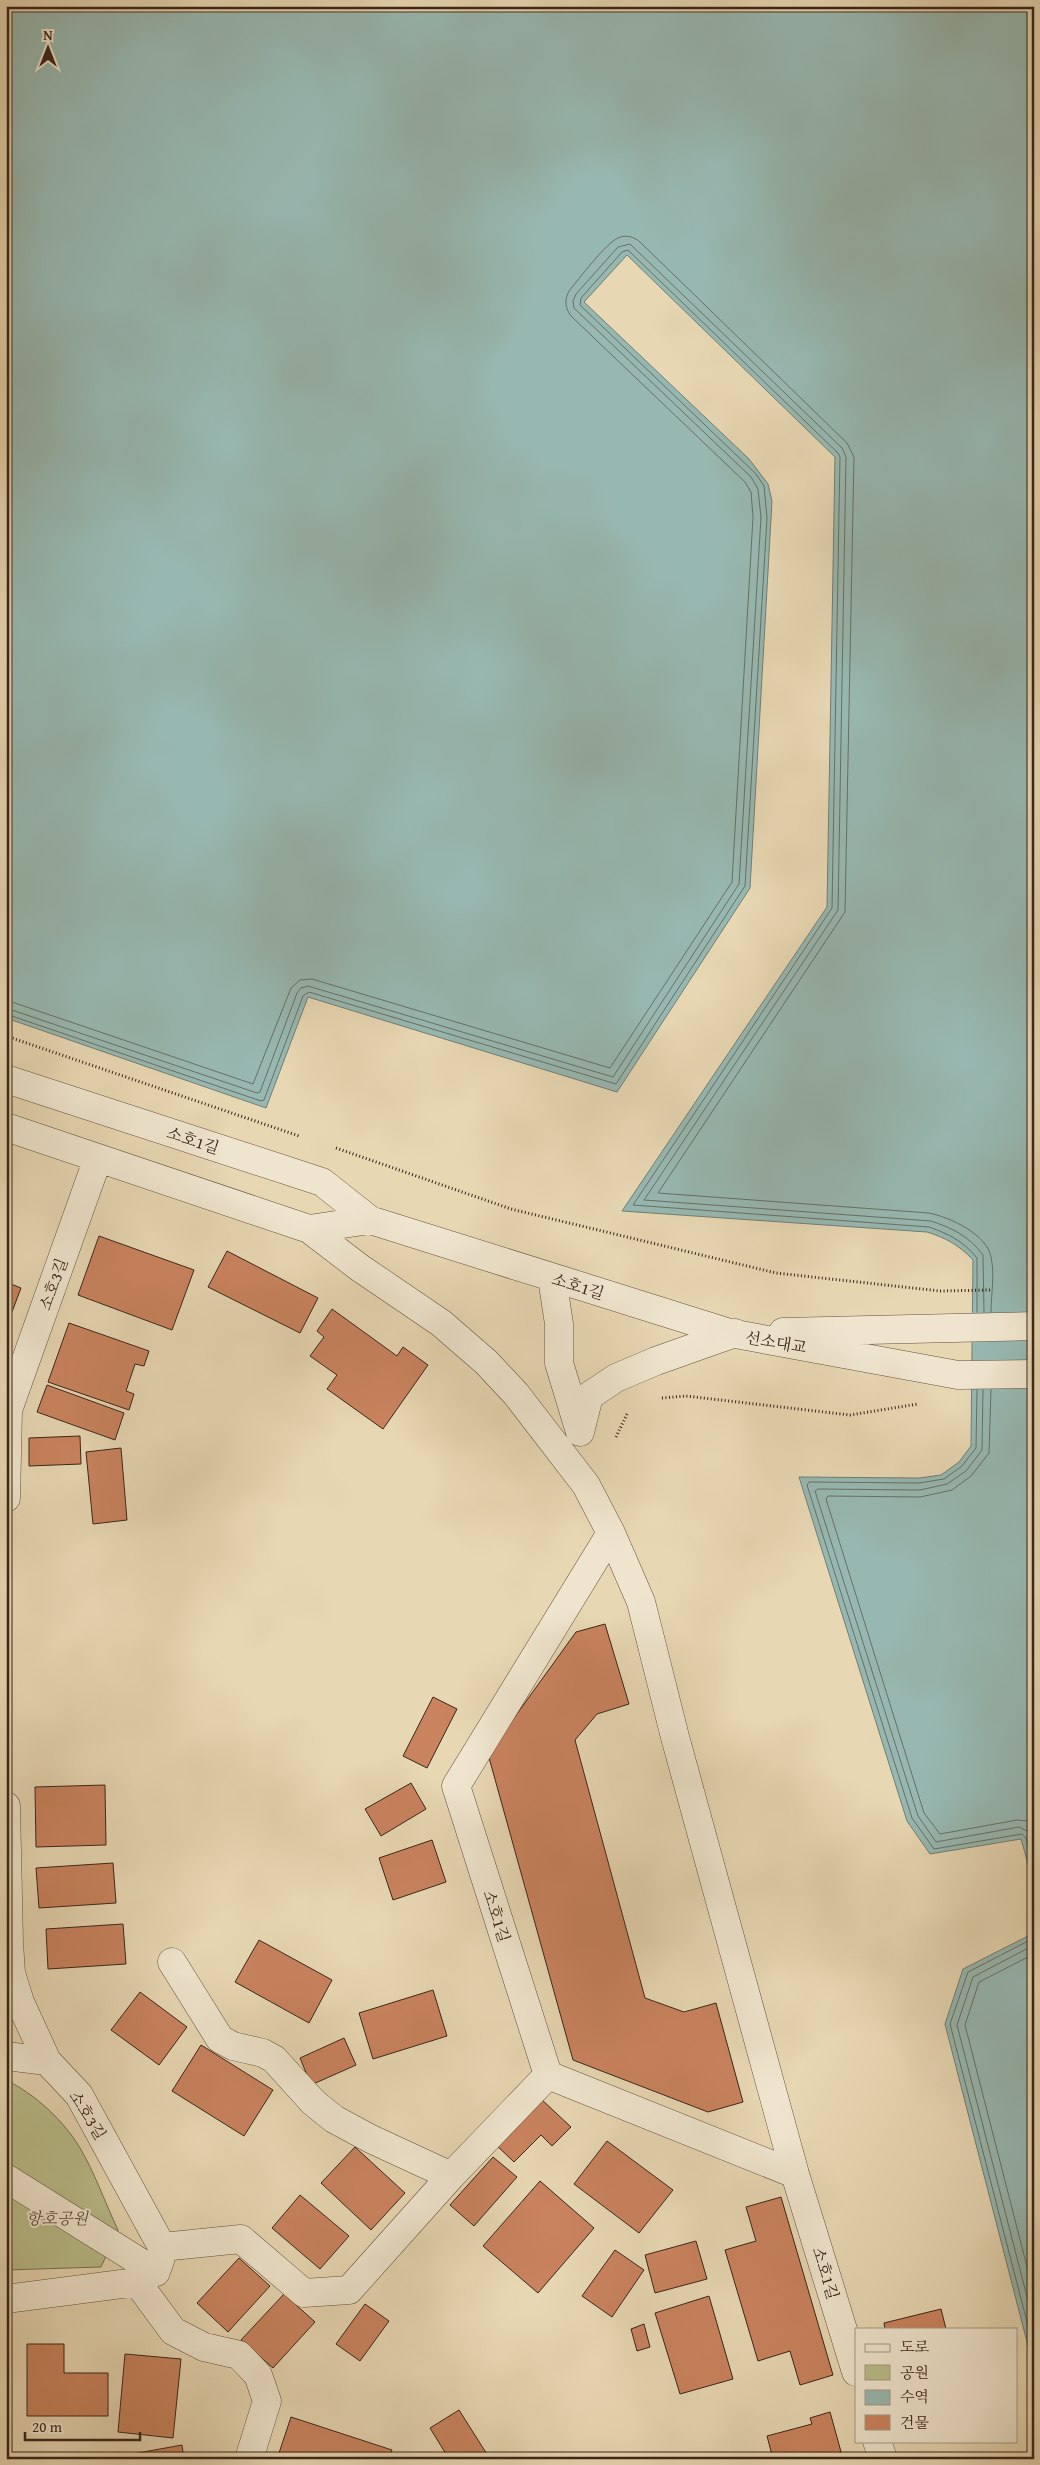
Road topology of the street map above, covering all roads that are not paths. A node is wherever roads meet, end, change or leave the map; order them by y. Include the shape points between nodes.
1 (6, 1079) edge
2 (6, 1127) edge
3 (98, 1158) junction
4 (370, 1220) junction
5 (309, 1229) junction
6 (552, 1278) junction
7 (1034, 1326) edge
8 (730, 1333) junction
9 (1034, 1374) edge
10 (7, 1409) edge
11 (580, 1432) junction
12 (586, 1485) junction
13 (6, 1498) edge
14 (611, 1533) junction
15 (6, 1806) edge
16 (172, 1962) dead end
17 (6, 2056) edge
18 (47, 2061) junction
19 (548, 2075) junction
20 (795, 2174) junction
21 (451, 2176) junction
22 (6, 2178) edge
23 (152, 2267) junction
24 (6, 2299) edge
25 (855, 2369) edge
26 (878, 2442) edge
27 (249, 2459) edge
28 (883, 2459) edge

1 - 4 street, 소호1길 via 322,1182
2 - 3 street, 소호1길
3 - 5 street, 소호1길
3 - 10 street, 소호3길
4 - 5 street, 소호1길
4 - 6 street, 소호1길
5 - 12 street via 360,1268 441,1322 486,1362 516,1394
6 - 8 street, 소호1길
6 - 11 street via 559,1324 559,1363
7 - 8 street, 선소대교
8 - 9 street, 선소대교 via 958,1375
8 - 11 street via 624,1375 589,1396
10 - 13 street, 소호3길
11 - 12 street
12 - 14 street, 소호1길
14 - 19 street, 소호1길 via 456,1786
14 - 20 street, 소호1길 via 641,1602
15 - 18 street, 소호3길 via 12,1973 20,2002
16 - 21 street via 220,2040 274,2058 313,2102 334,2119
17 - 18 street
18 - 23 street, 소호3길 via 79,2095
19 - 20 street
19 - 21 street
20 - 25 street, 소호1길
21 - 23 street via 348,2290 304,2293 241,2239
22 - 23 street
23 - 24 street
23 - 27 street, 소호3길 via 173,2331 204,2347 239,2355 258,2375 267,2402
26 - 28 street

